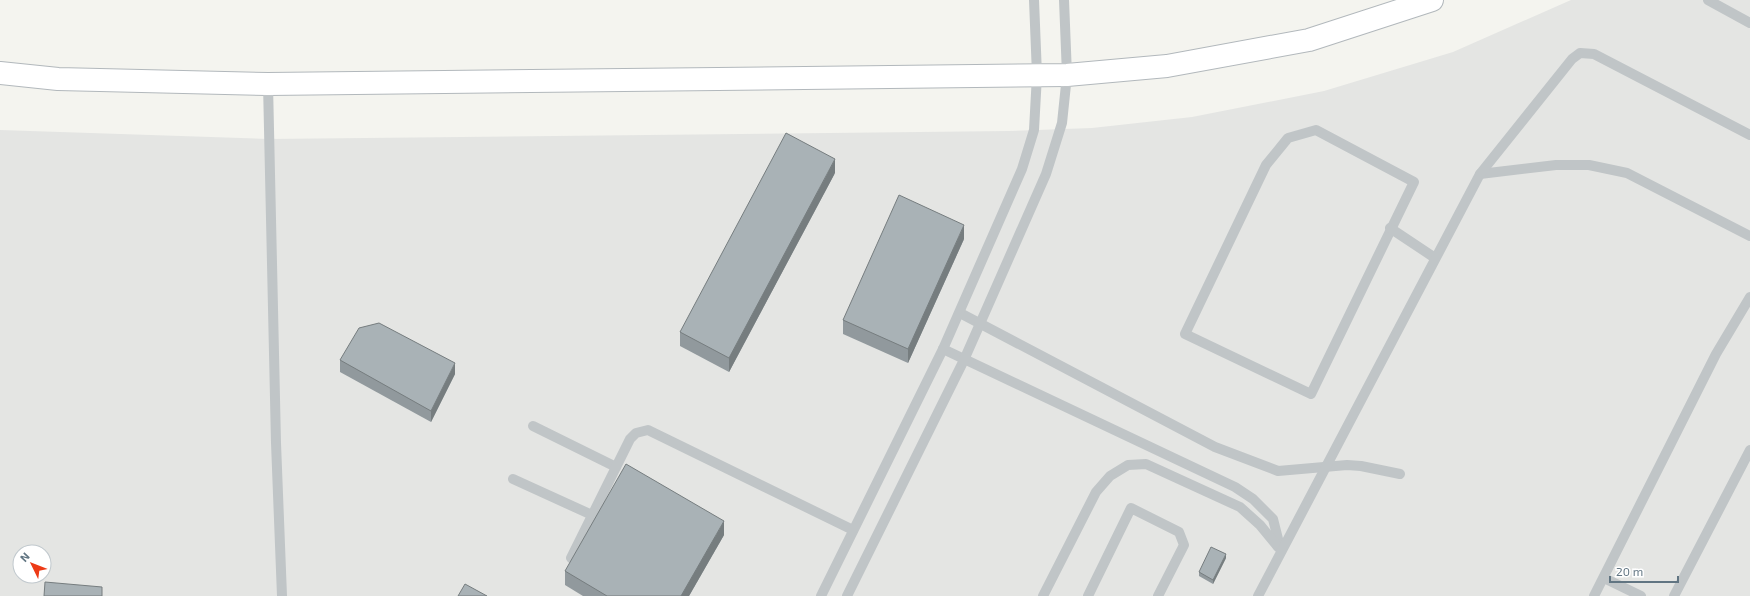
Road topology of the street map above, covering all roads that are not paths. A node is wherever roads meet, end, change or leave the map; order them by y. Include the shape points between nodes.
1 (1034, 0) edge
2 (1064, 0) edge
3 (1432, 0) edge
4 (1708, 0) edge
5 (1750, 23) edge
6 (0, 73) edge
7 (1037, 75) junction
8 (1067, 75) junction
9 (268, 84) junction
10 (1750, 135) edge
11 (1480, 174) junction
12 (1390, 228) junction
13 (1750, 236) edge
14 (1435, 258) junction
15 (1750, 297) edge
16 (960, 313) junction
17 (980, 323) junction
18 (943, 349) junction
19 (964, 360) junction
20 (533, 426) dead end
21 (1750, 450) edge
22 (616, 467) junction
23 (1324, 468) junction
24 (1400, 474) dead end
25 (513, 479) dead end
26 (592, 515) junction
27 (853, 530) junction
28 (1281, 551) junction
29 (571, 558) edge
30 (1604, 578) junction
31 (282, 596) edge
32 (820, 596) edge
33 (847, 596) edge
34 (1043, 596) edge
35 (1088, 596) edge
36 (1158, 596) edge
37 (1258, 596) edge
38 (1594, 596) edge
39 (1640, 596) edge
40 (1674, 596) edge

1 - 7 lane
2 - 8 lane
3 - 8 main road via 1309,40 1167,66
4 - 5 lane
6 - 9 main road via 58,79
7 - 8 main road
7 - 9 main road
7 - 16 lane via 1034,130 1022,169
8 - 17 lane via 1062,124 1046,174
9 - 31 lane
10 - 11 lane via 1594,54 1580,53 1572,59
11 - 13 lane via 1556,165 1589,165 1626,173
11 - 14 lane
12 - 12 lane via 1311,394 1185,334 1266,165 1288,138 1316,130 1414,182
12 - 14 lane
14 - 23 lane
15 - 30 lane via 1716,354
16 - 17 lane
16 - 18 lane
17 - 19 lane
17 - 23 lane via 1215,446 1278,471
18 - 19 lane
18 - 27 lane
19 - 28 lane via 1235,487 1253,499 1273,519
19 - 33 lane
20 - 22 lane
21 - 40 lane
22 - 26 lane
22 - 27 lane via 630,438 636,432 648,430
23 - 24 lane via 1361,466
23 - 28 lane
25 - 26 lane
26 - 29 lane
27 - 32 lane
28 - 34 lane via 1260,525 1240,507 1146,464 1128,465 1110,476 1096,492
28 - 37 lane
30 - 38 lane
30 - 39 lane
35 - 36 lane via 1131,508 1179,532 1184,545

